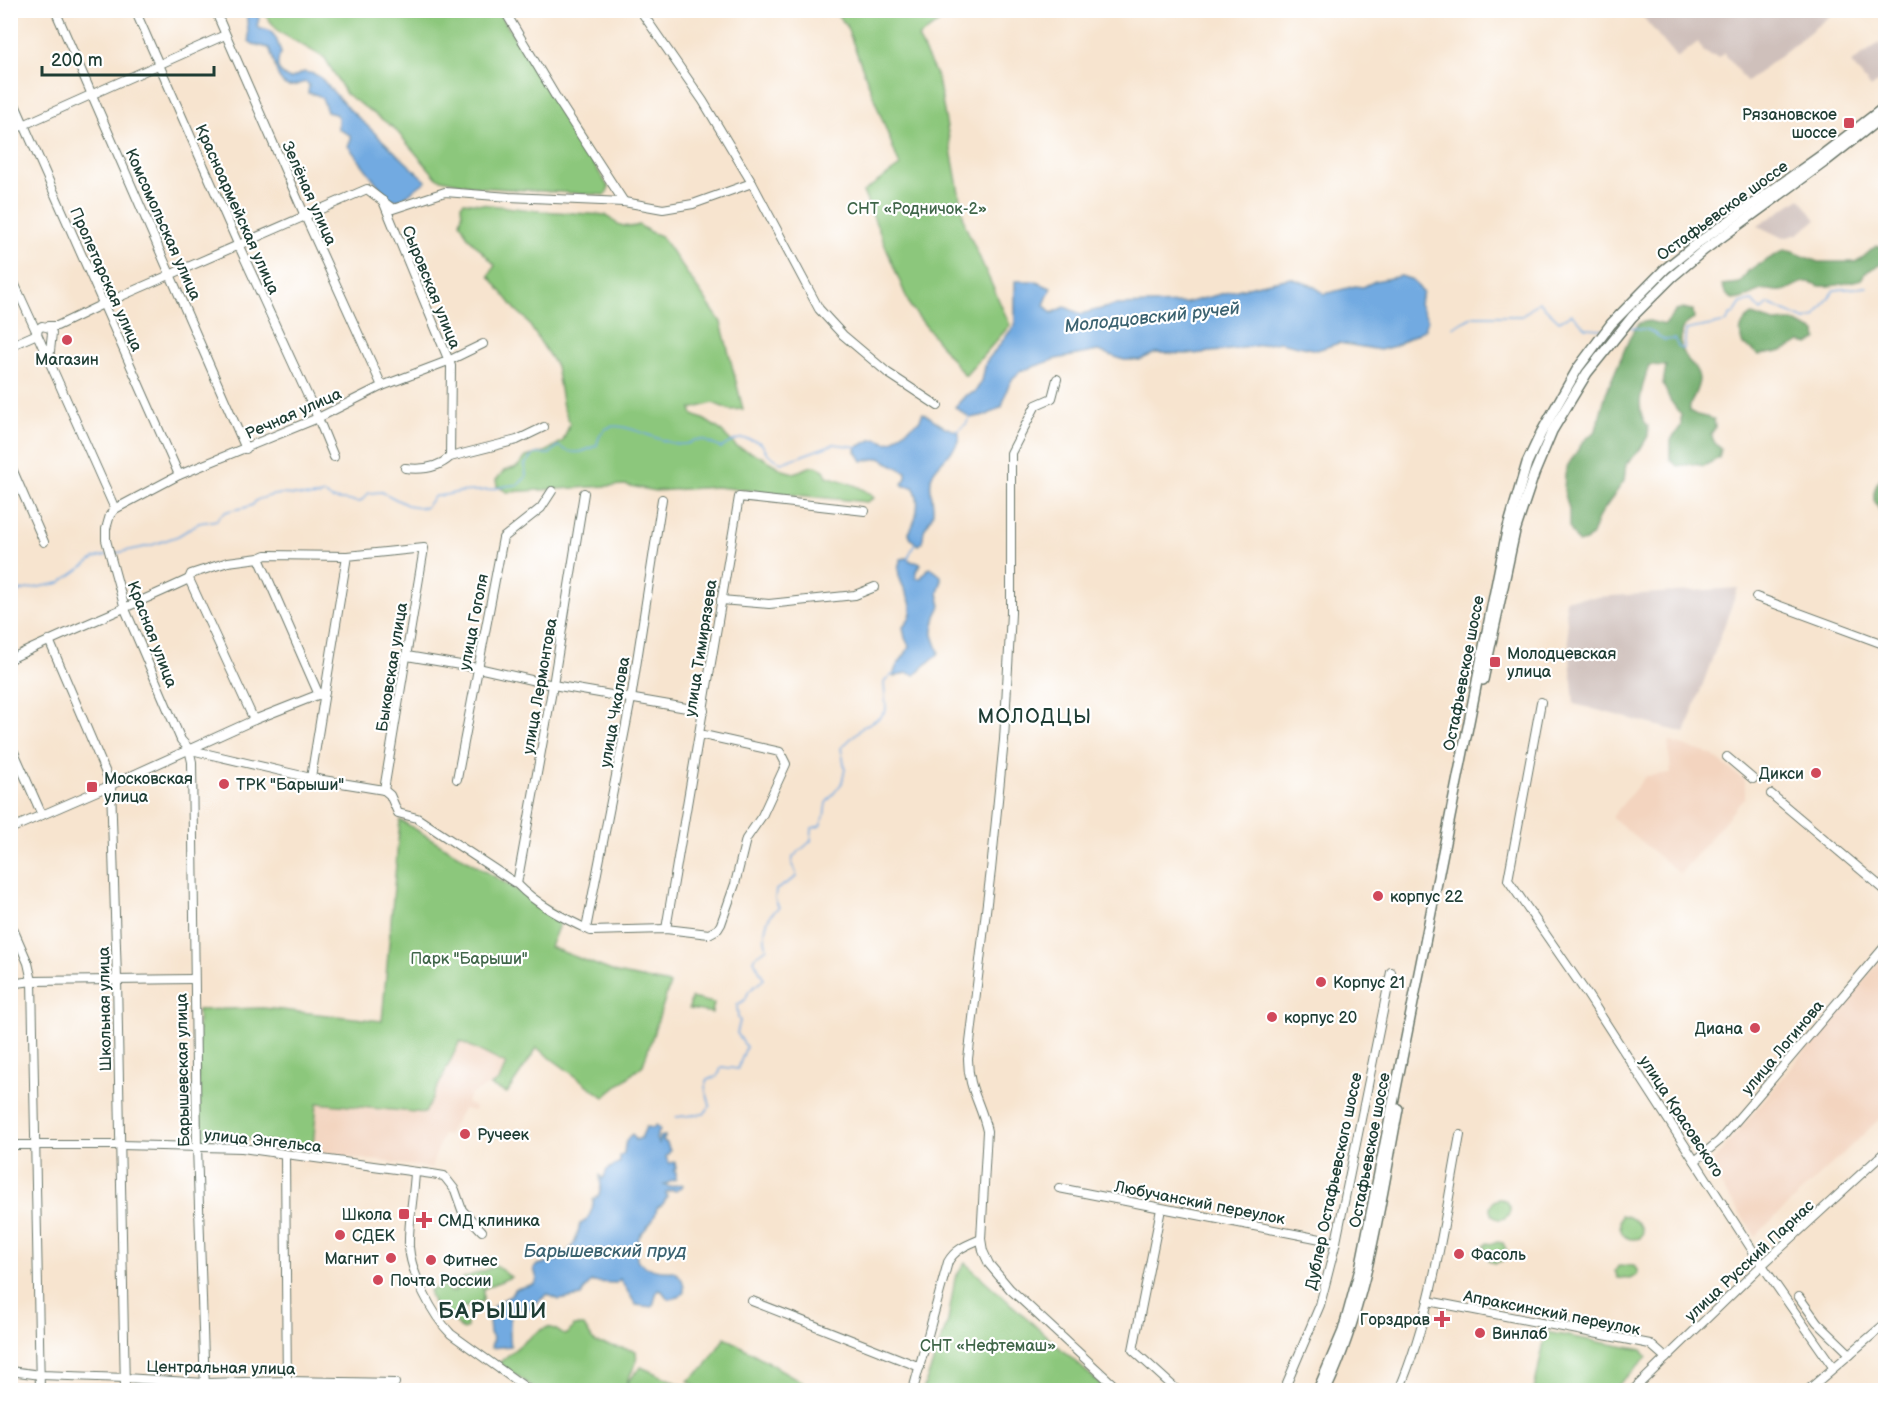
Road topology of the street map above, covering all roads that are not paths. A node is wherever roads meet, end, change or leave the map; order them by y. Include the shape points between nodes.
1 (55, 10) edge
2 (135, 10) edge
3 (215, 10) edge
4 (504, 10) edge
5 (640, 10) edge
6 (225, 35) junction
7 (157, 64) junction
8 (10, 93) edge
9 (92, 94) junction
10 (1886, 106) edge
11 (1886, 114) edge
12 (24, 125) junction
13 (10, 131) edge
14 (752, 183) junction
15 (383, 200) junction
16 (624, 202) junction
17 (305, 216) junction
18 (238, 244) junction
19 (10, 274) edge
20 (171, 274) junction
21 (103, 304) junction
22 (45, 332) junction
23 (483, 344) dead end
24 (10, 346) edge
25 (49, 360) junction
26 (448, 361) junction
27 (1057, 379) dead end
28 (382, 386) junction
29 (938, 406) dead end
30 (318, 418) junction
31 (544, 427) dead end
32 (246, 449) junction
33 (450, 457) junction
34 (334, 458) dead end
35 (10, 464) edge
36 (405, 468) dead end
37 (178, 475) junction
38 (552, 491) dead end
39 (584, 493) dead end
40 (662, 499) dead end
41 (115, 509) junction
42 (865, 511) dead end
43 (44, 542) dead end
44 (347, 556) junction
45 (259, 558) junction
46 (189, 579) junction
47 (875, 587) dead end
48 (1756, 597) dead end
49 (721, 600) junction
50 (125, 609) junction
51 (49, 640) junction
52 (1886, 645) edge
53 (407, 656) junction
54 (10, 658) edge
55 (478, 668) junction
56 (553, 685) junction
57 (322, 693) junction
58 (632, 699) junction
59 (1541, 702) dead end
60 (704, 711) junction
61 (254, 720) junction
62 (699, 734) junction
63 (10, 743) edge
64 (189, 749) junction
65 (1727, 757) dead end
66 (311, 777) junction
67 (457, 779) dead end
68 (1754, 779) dead end
69 (111, 785) junction
70 (384, 790) junction
71 (1772, 794) dead end
72 (42, 814) junction
73 (10, 829) edge
74 (517, 884) junction
75 (1886, 891) edge
76 (10, 922) edge
77 (666, 928) junction
78 (586, 929) junction
79 (1886, 945) edge
80 (1391, 972) dead end
81 (117, 979) junction
82 (194, 979) junction
83 (32, 981) junction
84 (10, 984) edge
85 (1460, 1136) dead end
86 (10, 1145) edge
87 (35, 1145) junction
88 (120, 1145) junction
89 (197, 1146) junction
90 (1886, 1151) edge
91 (285, 1155) junction
92 (1695, 1161) junction
93 (415, 1172) junction
94 (1059, 1188) dead end
95 (1161, 1209) junction
96 (482, 1231) dead end
97 (981, 1239) junction
98 (1336, 1242) junction
99 (1762, 1265) junction
100 (1799, 1298) dead end
101 (752, 1301) dead end
102 (1428, 1301) junction
103 (1886, 1323) edge
104 (1850, 1354) junction
105 (1666, 1358) junction
106 (920, 1367) junction
107 (1833, 1367) junction
108 (10, 1371) edge
109 (41, 1375) junction
110 (125, 1378) junction
111 (287, 1381) junction
112 (395, 1383) dead end
113 (206, 1387) edge
114 (368, 1387) edge
115 (40, 1390) edge
116 (125, 1390) edge
117 (287, 1390) edge
118 (529, 1390) edge
119 (913, 1390) edge
120 (1119, 1390) edge
121 (1177, 1390) edge
122 (1284, 1390) edge
123 (1318, 1390) edge
124 (1326, 1390) edge
125 (1400, 1390) edge
126 (1633, 1390) edge
127 (1808, 1390) edge

1 - 9 street, Комсомольская улица
2 - 7 street, Красноармейская улица
3 - 6 street, Зелёная улица
4 - 16 street
5 - 14 street via 703,101
6 - 7 street
6 - 17 street, Зелёная улица
7 - 9 street
7 - 18 street, Красноармейская улица
8 - 12 street, Пролетарская улица
9 - 12 street
9 - 20 street, Комсомольская улица
10 - 123 main road, Остафьевское шоссе via 1665,268 1611,324 1578,369 1527,463 1507,531 1360,1269 1343,1332
11 - 124 main road, Остафьевское шоссе via 1672,277 1632,317 1587,373 1550,436 1515,531 1368,1265 1350,1334
12 - 13 street
12 - 21 street, Пролетарская улица
14 - 16 street via 702,201 663,209
14 - 29 street via 819,309 888,373
15 - 16 street via 393,209 445,192
15 - 17 street via 367,189
15 - 26 street, Сыровская улица
17 - 18 street
17 - 28 street, Зелёная улица
18 - 20 street
18 - 30 street, Красноармейская улица
19 - 22 street via 32,321
20 - 21 street
20 - 32 street, Комсомольская улица
21 - 22 street
21 - 37 street, Пролетарская улица
22 - 24 street
22 - 25 street
22 - 25 street
23 - 26 street, Речная улица
25 - 41 street
26 - 28 street, Речная улица
26 - 33 street, Сыровская улица
27 - 97 street via 1052,398 1036,405 1011,453 1011,612 1004,740 968,1059 968,1076 987,1131
28 - 30 street, Речная улица
30 - 32 street, Речная улица
30 - 34 street, Красноармейская улица
31 - 33 street via 517,440
32 - 37 street, Речная улица
33 - 36 street via 431,467
35 - 43 street
37 - 41 street, Речная улица
38 - 55 street, улица Гоголя via 541,508 503,538
39 - 56 street, улица Лермонтова
40 - 58 street, улица Чкалова
41 - 50 street, Красная улица via 107,522 106,540
42 - 49 street, улица Тимирязева via 739,497
44 - 45 street
44 - 53 street, Быковская улица via 424,548
44 - 57 street
45 - 46 street via 228,562 191,574
45 - 57 street
46 - 50 street
46 - 61 street
47 - 49 street via 855,595 769,604
48 - 52 street
49 - 60 street, улица Тимирязева
50 - 51 street
50 - 64 street, Красная улица via 181,740
51 - 54 street
51 - 69 street, Школьная улица
53 - 55 street
53 - 70 street, Быковская улица
55 - 56 street
55 - 67 street, улица Гоголя
56 - 58 street
56 - 74 street, улица Лермонтова
57 - 61 street
57 - 66 street
58 - 60 street
58 - 78 street, улица Чкалова
59 - 92 street, улица Красовского via 1508,880
60 - 62 street, улица Тимирязева
61 - 64 street
62 - 77 street, улица Тимирязева
62 - 77 street via 780,752 786,764 762,816 747,838 718,929 709,934
63 - 72 street
64 - 66 street
64 - 69 street
64 - 82 street, Барышевская улица via 193,782
65 - 68 street
66 - 70 street
69 - 72 street
69 - 81 street, Школьная улица
70 - 74 street via 398,813 417,818
71 - 75 street
72 - 73 street
74 - 78 street via 528,896
76 - 83 street
77 - 78 street
79 - 92 street, улица Логинова via 1719,1140
80 - 98 street, Дублер Остафьевского шоссе
81 - 82 street
81 - 83 street
81 - 88 street, Школьная улица
82 - 89 street, Барышевская улица
83 - 84 street
83 - 87 street
85 - 102 street
86 - 87 street, улица Энгельса
87 - 88 street, улица Энгельса
87 - 109 street
88 - 89 street, улица Энгельса
88 - 110 street, Школьная улица
89 - 91 street, улица Энгельса
89 - 113 street, Барышевская улица
90 - 99 street, улица Русский Парнас
91 - 93 street, улица Энгельса
91 - 111 street
92 - 99 street, улица Красовского
93 - 96 street, улица Энгельса via 444,1176 455,1190 462,1210
93 - 118 street via 410,1253 430,1308 451,1334
94 - 95 street, Любучанский переулок
95 - 98 street, Любучанский переулок
95 - 121 street via 1133,1350
97 - 106 street via 952,1254 948,1262
97 - 120 street via 989,1264 1003,1282
98 - 122 street, Дублер Остафьевского шоссе via 1320,1305
99 - 105 street, улица Русский Парнас
99 - 107 street, улица Красовского
100 - 104 street
101 - 106 street
102 - 105 street, Апраксинский переулок via 1650,1344
102 - 125 street
103 - 104 street
104 - 107 street
105 - 126 street, улица Русский Парнас
106 - 119 street
107 - 127 street
108 - 109 street, Центральная улица
109 - 110 street, Центральная улица
109 - 115 street
110 - 113 street, Центральная улица
110 - 116 street, Школьная улица
111 - 113 street, Центральная улица
111 - 114 street, Центральная улица
111 - 117 street
112 - 114 street, Центральная улица

